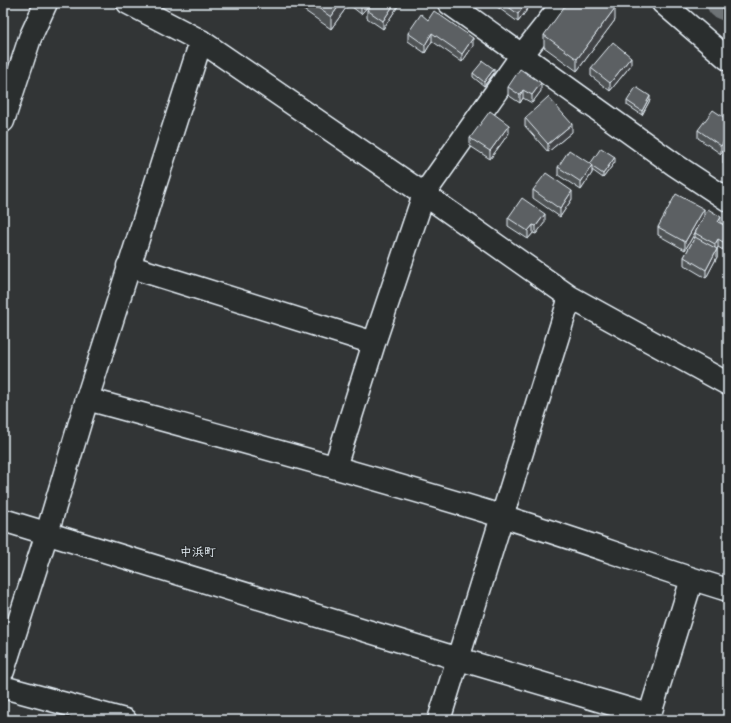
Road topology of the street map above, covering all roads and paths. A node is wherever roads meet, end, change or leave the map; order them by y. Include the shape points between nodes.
1 (46, 3) edge
2 (128, 3) edge
3 (449, 3) edge
4 (563, 3) edge
5 (663, 3) edge
6 (201, 41) junction
7 (522, 55) junction
8 (728, 59) edge
9 (3, 121) edge
10 (424, 194) junction
11 (728, 200) edge
12 (128, 266) junction
13 (570, 297) junction
14 (374, 343) junction
15 (728, 384) edge
16 (86, 399) junction
17 (335, 467) junction
18 (502, 516) junction
19 (3, 520) edge
20 (47, 533) junction
21 (692, 579) junction
22 (728, 590) edge
23 (459, 659) junction
24 (3, 672) edge
25 (3, 686) edge
26 (648, 718) edge
27 (125, 720) edge
28 (439, 720) edge

1 - 9 street via 30,38
2 - 6 street
3 - 7 street
4 - 7 street
5 - 8 street
6 - 10 street
6 - 12 street
7 - 10 street
7 - 11 street via 675,166
10 - 13 street
10 - 14 street
12 - 14 street
12 - 16 street
13 - 15 street
13 - 18 street
14 - 17 street
16 - 17 street
16 - 20 street
17 - 18 street
18 - 21 street
18 - 23 street
19 - 20 street
20 - 23 street
20 - 24 street
21 - 22 street
21 - 26 street
23 - 26 street
23 - 28 street
25 - 27 street

